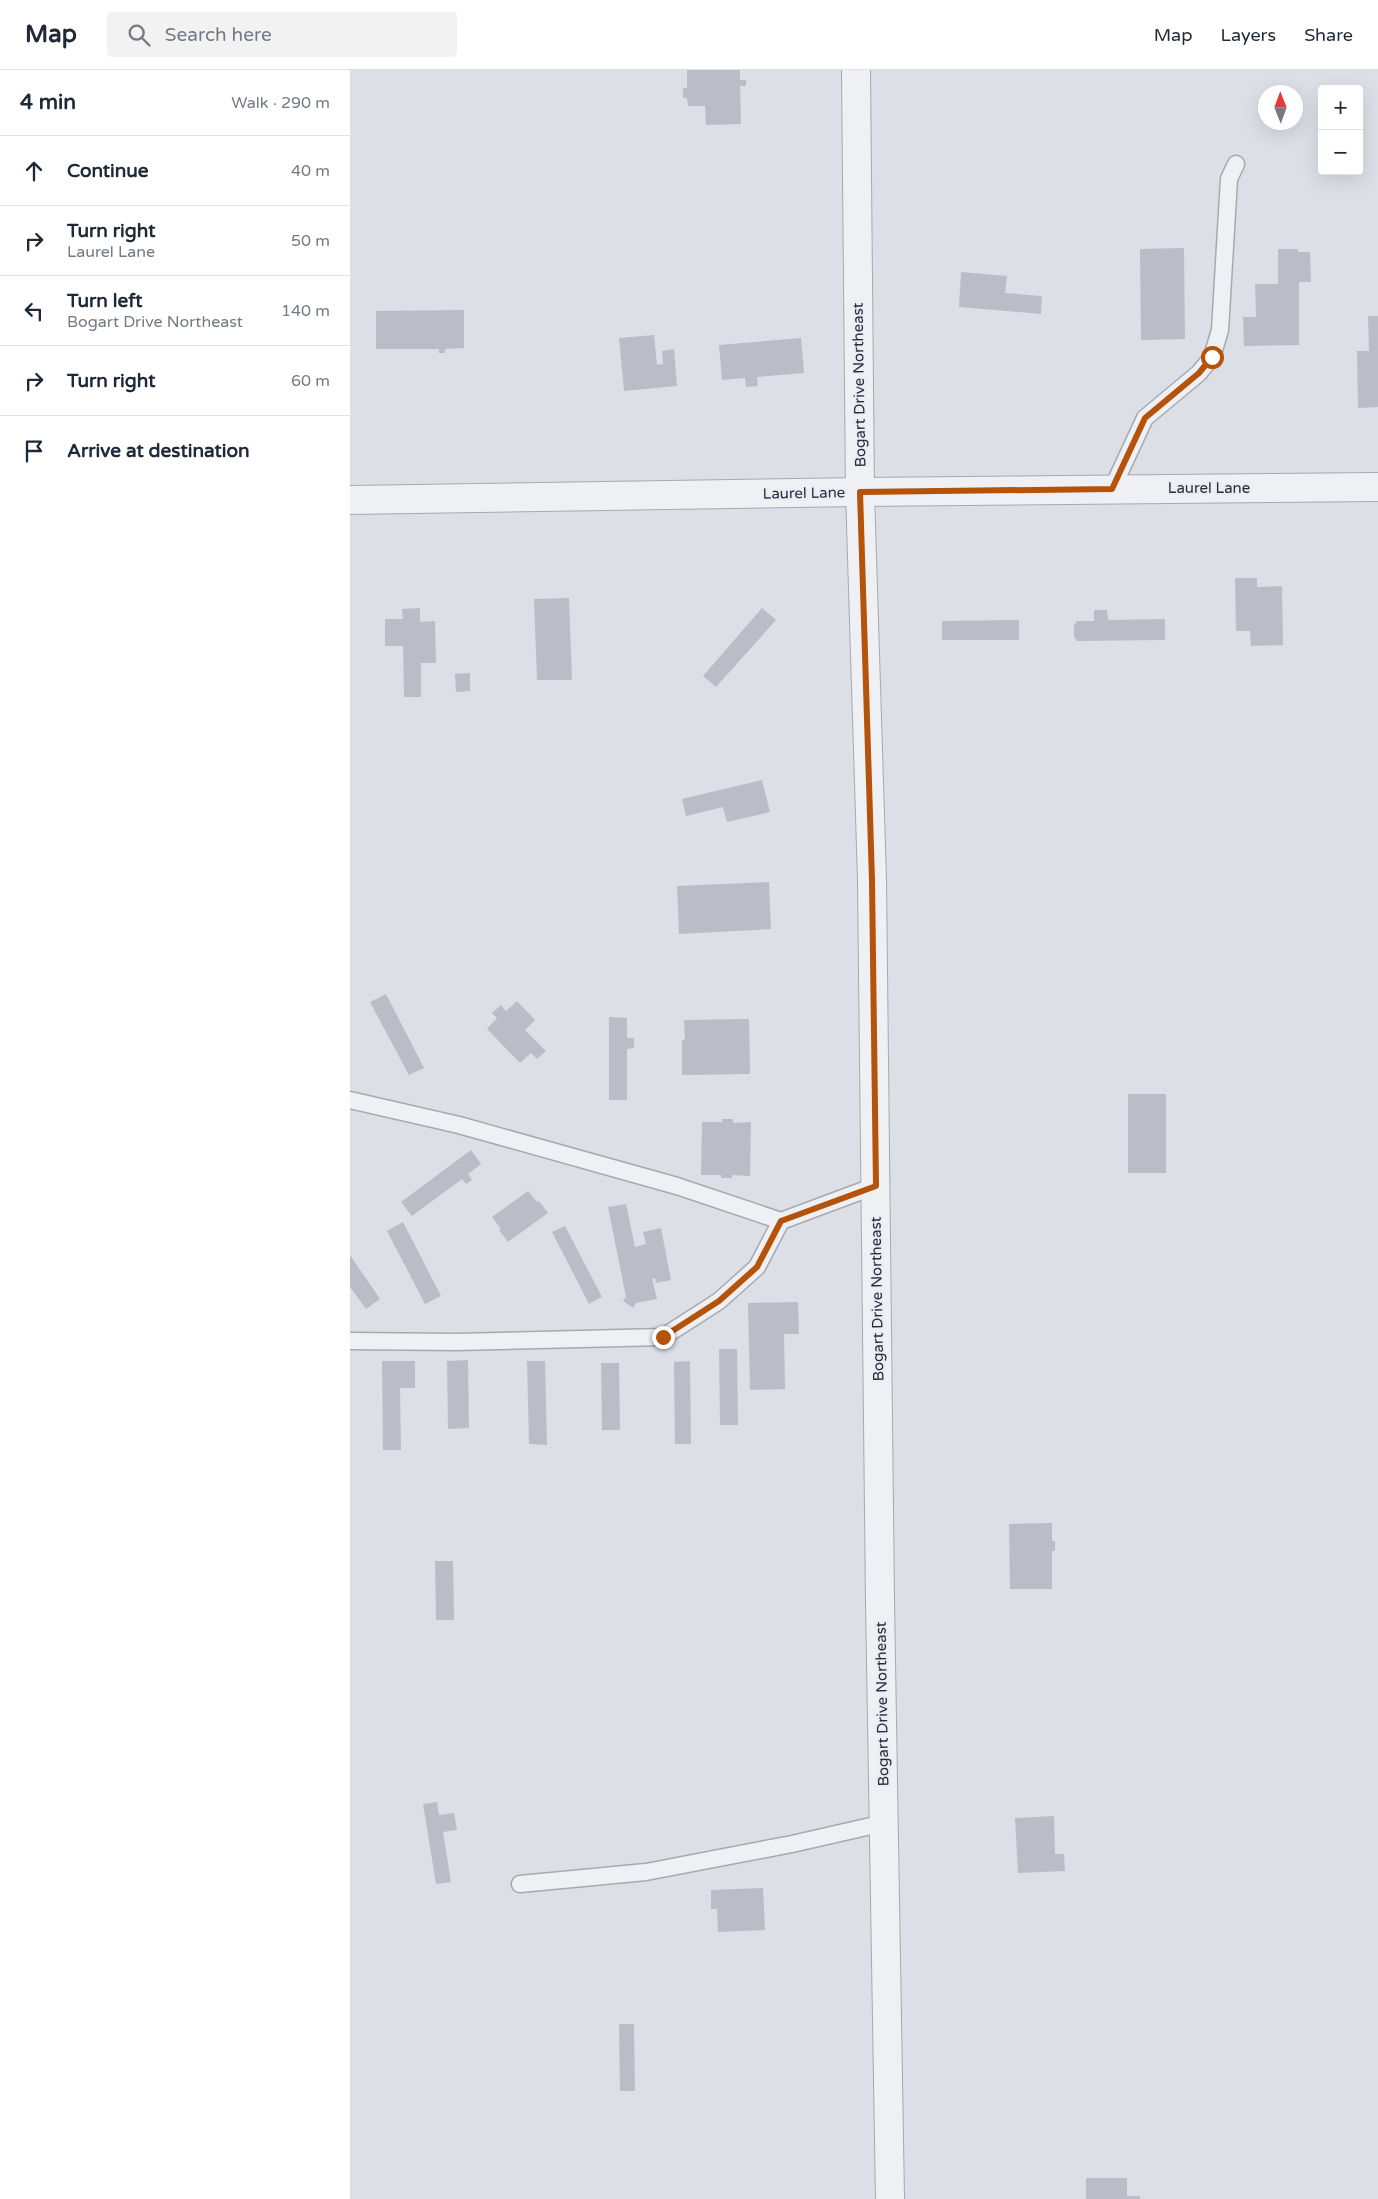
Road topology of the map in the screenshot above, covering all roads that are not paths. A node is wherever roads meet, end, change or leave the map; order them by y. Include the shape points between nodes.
1 (856, 70) edge
2 (1236, 164) dead end
3 (1378, 486) edge
4 (1112, 489) junction
5 (860, 492) junction
6 (350, 500) edge
7 (350, 1100) edge
8 (876, 1186) junction
9 (781, 1221) junction
10 (350, 1342) edge
11 (884, 1823) junction
12 (520, 1884) dead end
13 (890, 2199) edge

1 - 5 street, Bogart Drive Northeast
2 - 4 lane via 1229,179 1220,330 1212,357 1199,373 1145,418
3 - 4 street, Laurel Lane
4 - 5 street, Laurel Lane
5 - 6 street, Laurel Lane
5 - 8 street, Bogart Drive Northeast via 872,880
7 - 9 lane via 458,1125 639,1176
8 - 9 lane
8 - 11 street, Bogart Drive Northeast
9 - 10 lane via 757,1267 719,1301 663,1337
11 - 12 lane via 646,1872
11 - 13 street, Bogart Drive Northeast

